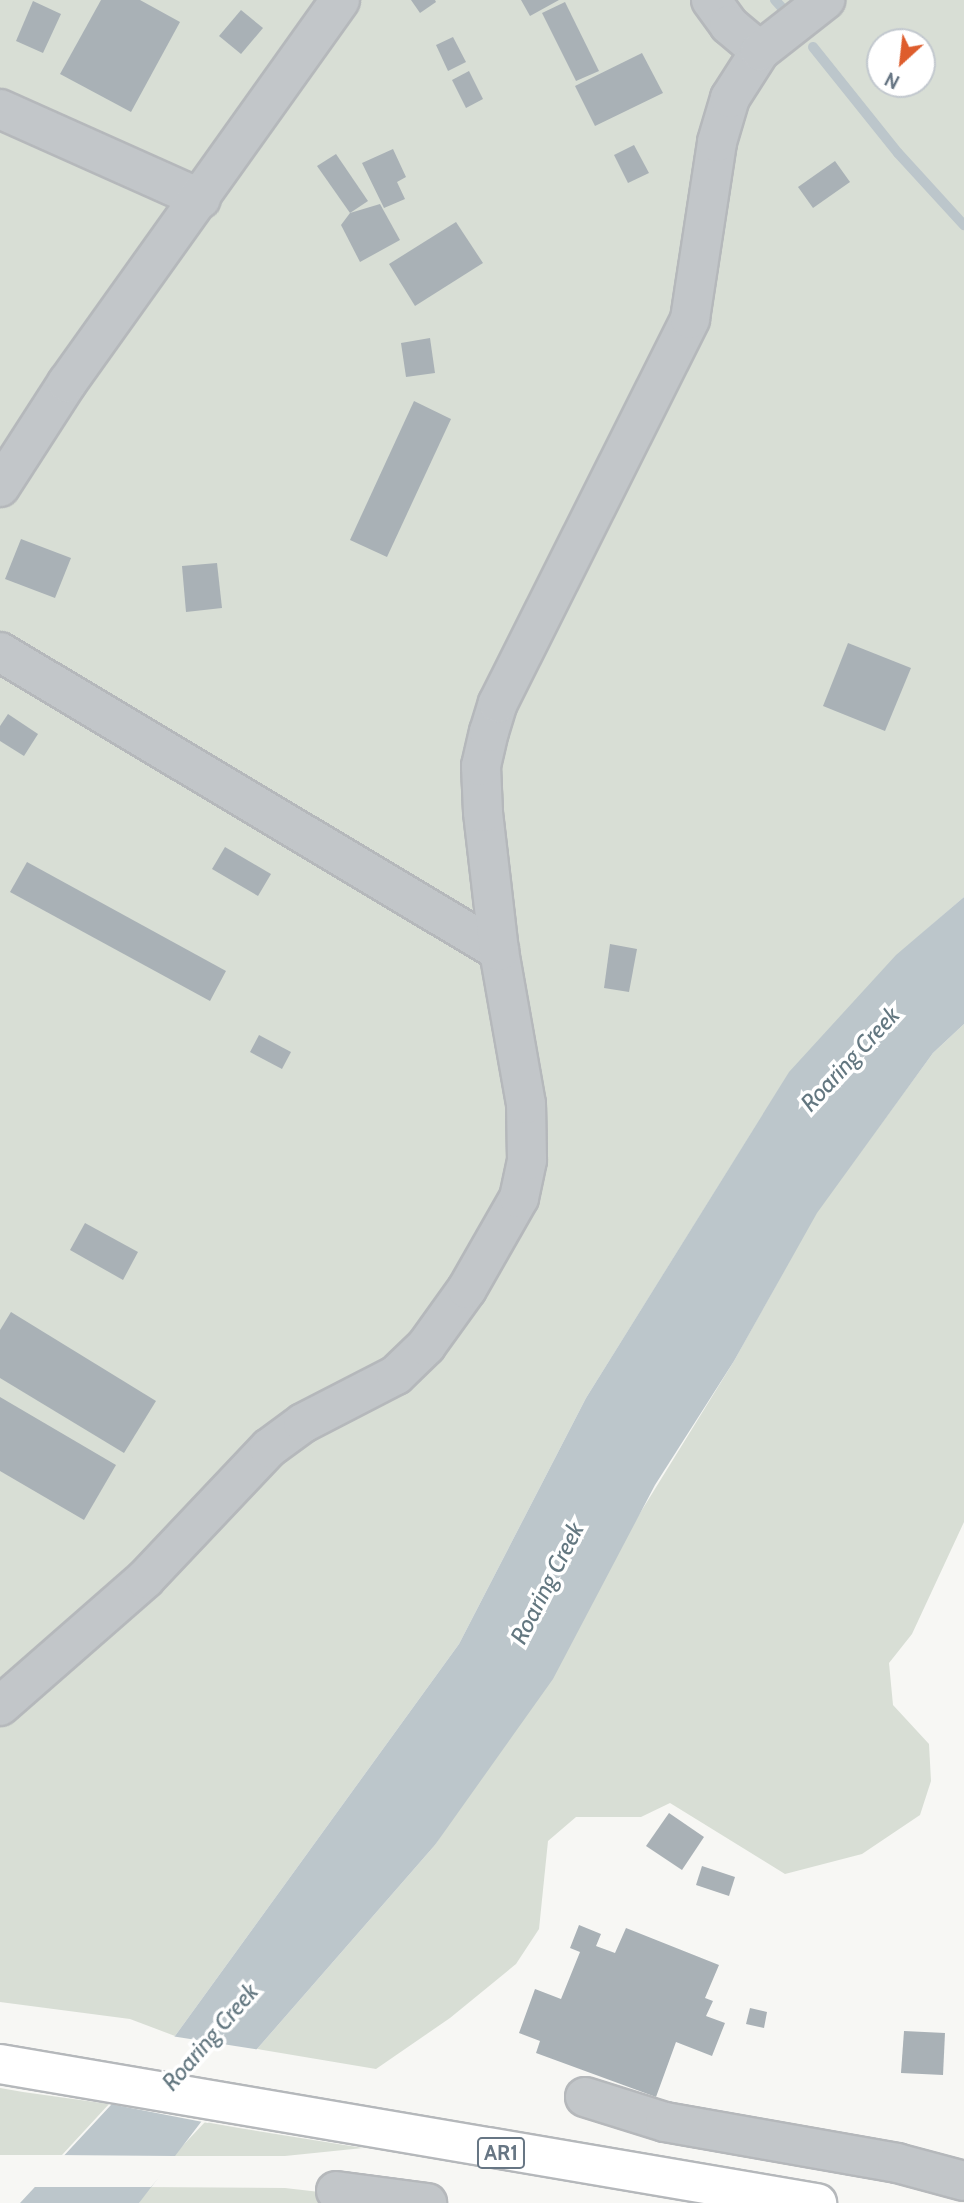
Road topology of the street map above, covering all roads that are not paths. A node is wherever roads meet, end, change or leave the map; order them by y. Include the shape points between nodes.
1 (340, 0) edge
2 (711, 0) edge
3 (825, 0) edge
4 (760, 51) junction
5 (0, 109) edge
6 (201, 199) junction
7 (0, 487) edge
8 (0, 652) edge
9 (499, 951) junction
10 (0, 1706) edge
11 (0, 2064) edge
12 (585, 2097) dead end
13 (964, 2181) edge
14 (336, 2191) dead end
15 (427, 2203) edge
16 (817, 2203) edge

1 - 6 street
2 - 4 street via 729,25
3 - 4 street
4 - 9 street via 730,98 717,142 690,318 498,703 489,732 482,778
5 - 6 street
6 - 7 street via 67,383
8 - 9 street
9 - 10 street via 526,1104 527,1160 519,1198 467,1289 426,1346 396,1375 303,1423 269,1448 145,1579
11 - 16 highway, AR1
12 - 13 street via 665,2122 897,2163
14 - 15 street

